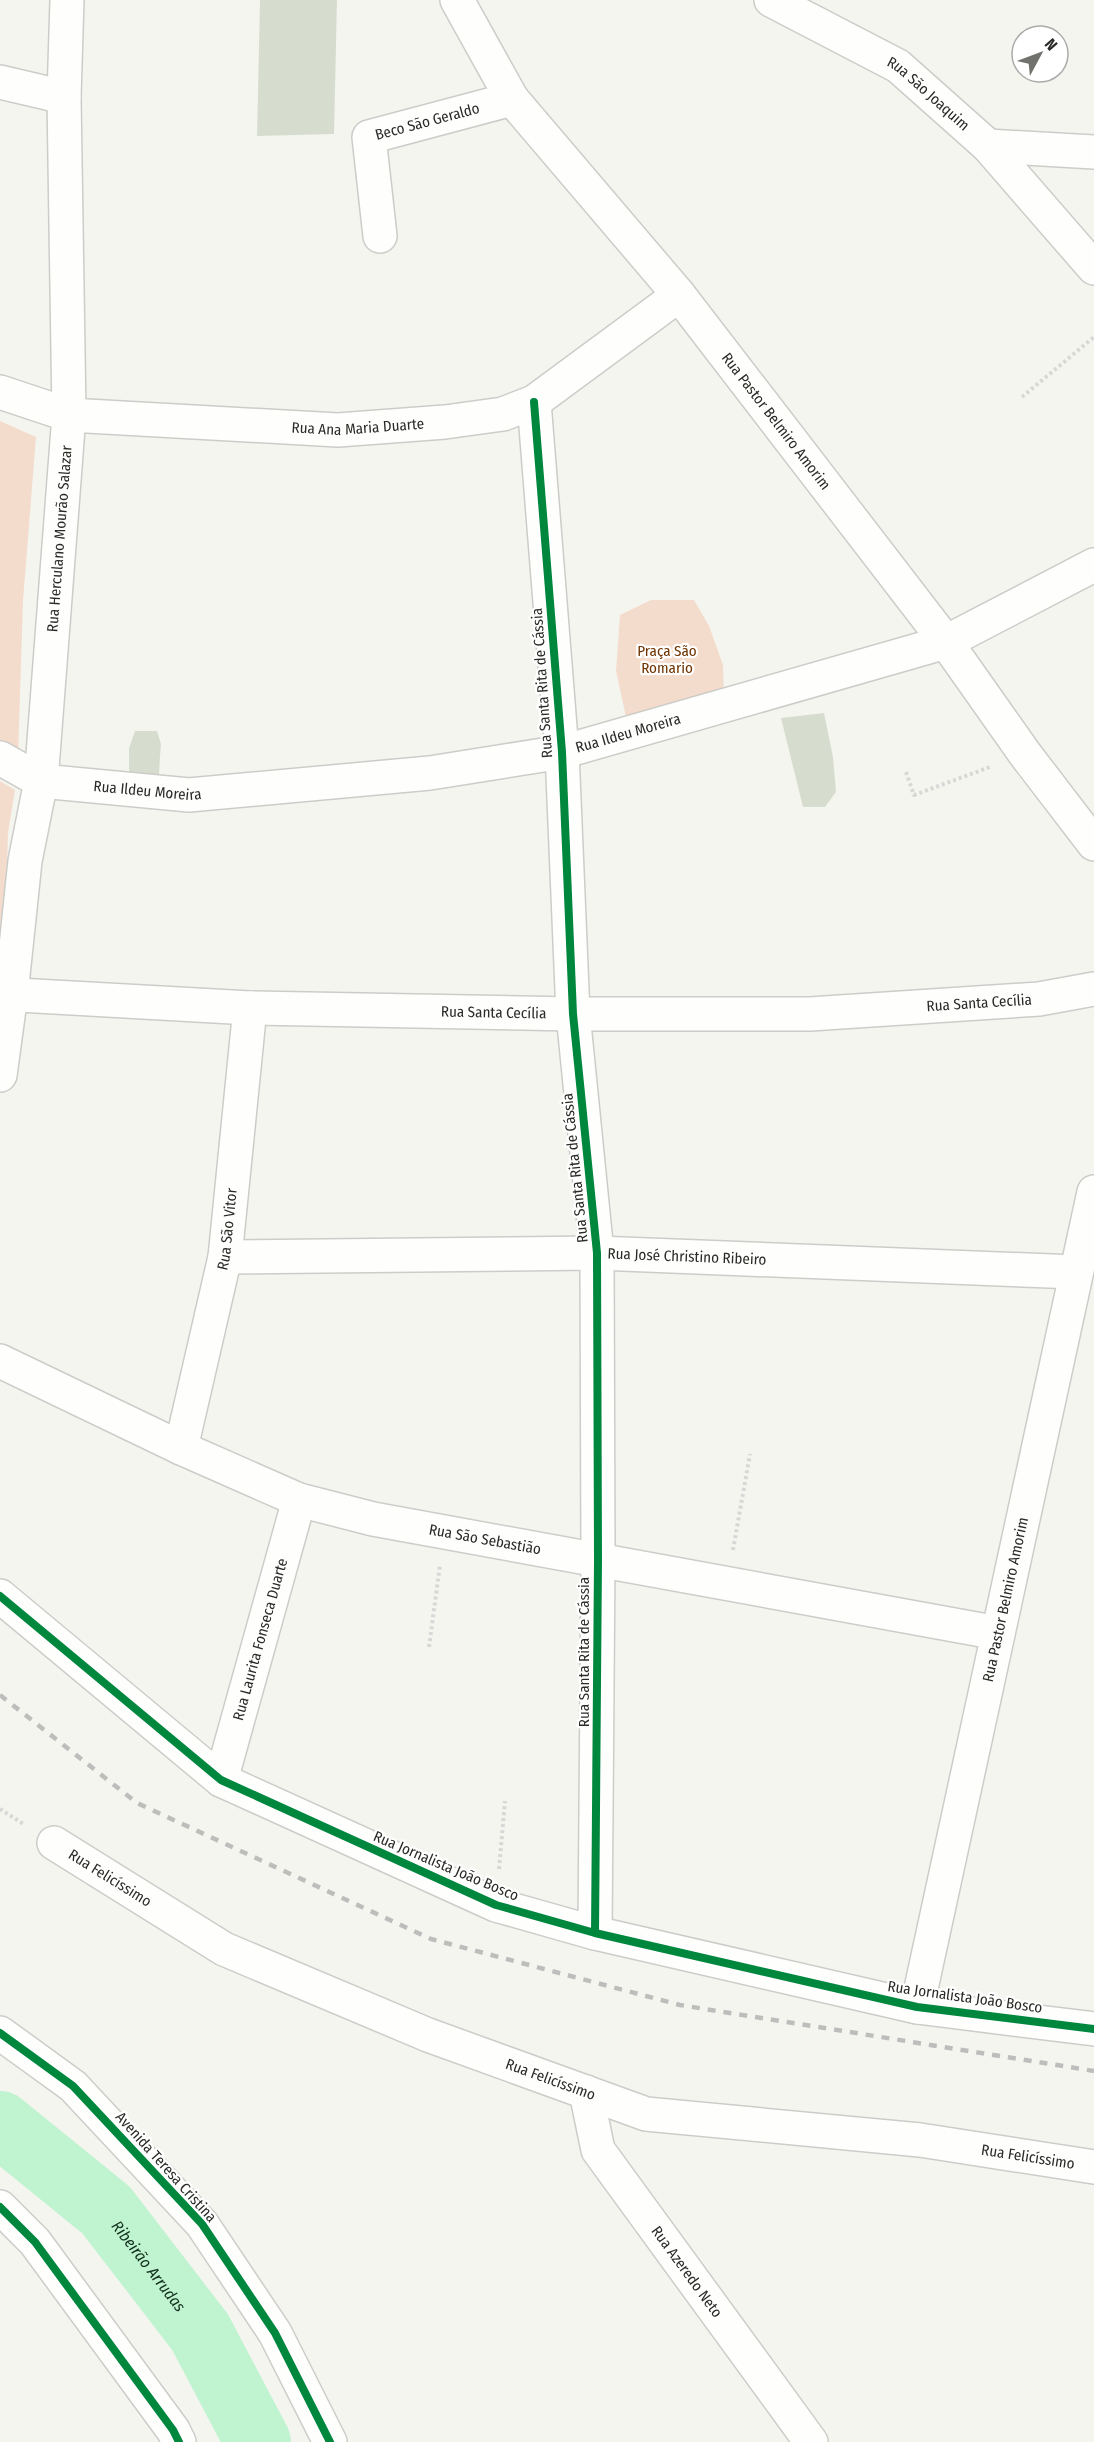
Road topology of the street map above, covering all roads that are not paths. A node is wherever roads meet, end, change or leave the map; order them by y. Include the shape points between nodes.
1 (67, 0) edge
2 (457, 0) edge
3 (771, 0) edge
4 (0, 82) edge
5 (64, 97) junction
6 (512, 99) junction
7 (988, 146) junction
8 (1094, 152) edge
9 (380, 236) dead end
10 (1094, 268) edge
11 (679, 295) junction
12 (0, 392) edge
13 (534, 402) junction
14 (69, 416) junction
15 (1094, 565) edge
16 (946, 642) junction
17 (562, 752) junction
18 (0, 758) edge
19 (41, 781) junction
20 (1094, 844) edge
21 (1094, 990) edge
22 (6, 994) edge
23 (250, 1008) junction
24 (573, 1014) junction
25 (0, 1075) edge
26 (1094, 1192) edge
27 (597, 1253) junction
28 (225, 1257) junction
29 (1076, 1272) junction
30 (0, 1361) edge
31 (181, 1448) junction
32 (299, 1500) junction
33 (598, 1560) junction
34 (0, 1596) edge
35 (998, 1633) junction
36 (222, 1780) junction
37 (54, 1843) dead end
38 (595, 1933) junction
39 (917, 2007) junction
40 (1094, 2029) edge
41 (0, 2034) edge
42 (586, 2092) junction
43 (1094, 2167) edge
44 (0, 2207) edge
45 (179, 2442) edge
46 (330, 2442) edge
47 (811, 2442) edge

1 - 5 street, Rua Herculano Mourão Salazar
2 - 6 street, Rua Pastor Belmiro Amorim
3 - 7 street, Rua São Joaquim via 898,66
4 - 5 street
5 - 14 street, Rua Herculano Mourão Salazar
6 - 9 street, Beco São Geraldo via 369,137
6 - 11 street, Rua Pastor Belmiro Amorim
7 - 8 street
7 - 10 street, Rua São Joaquim
11 - 13 street, Rua Ana Maria Duarte
11 - 16 street, Rua Pastor Belmiro Amorim
12 - 14 street, Rua Ana Maria Duarte
13 - 14 street, Rua Ana Maria Duarte via 503,414 445,423 338,430
13 - 17 street, Rua Santa Rita de Cássia
14 - 19 street, Rua Herculano Mourão Salazar
15 - 16 street, Rua Ildeu Moreira
16 - 17 street, Rua Ildeu Moreira
16 - 20 street, Rua Pastor Belmiro Amorim
17 - 19 street, Rua Ildeu Moreira via 430,773 189,795
17 - 24 street, Rua Santa Rita de Cássia
18 - 19 street, Rua Ildeu Moreira
19 - 22 street, Rua Herculano Mourão Salazar
21 - 24 street, Rua Santa Cecília via 1038,999 810,1014
22 - 23 street, Rua Santa Cecília
22 - 25 street, Rua Herculano Mourão Salazar
23 - 24 street, Rua Santa Cecília
23 - 28 street, Rua São Vitor
24 - 27 street, Rua Santa Rita de Cássia
26 - 29 street, Rua Pastor Belmiro Amorim
27 - 28 street, Rua José Christino Ribeiro
27 - 29 street, Rua José Christino Ribeiro
27 - 33 street, Rua Santa Rita de Cássia
28 - 31 street, Rua São Vitor
29 - 35 street, Rua Pastor Belmiro Amorim
30 - 31 street, Rua São Sebastião
31 - 32 street, Rua São Sebastião
32 - 33 street, Rua São Sebastião via 373,1519
32 - 36 street, Rua Laurita Fonseca Duarte
33 - 35 street, Rua São Sebastião
33 - 38 street, Rua Santa Rita de Cássia
34 - 36 street, Rua Jornalista João Bosco
35 - 39 street, Rua Pastor Belmiro Amorim
36 - 38 street, Rua Jornalista João Bosco via 496,1905
37 - 42 street, Rua Felicíssimo via 224,1949 428,2035
38 - 39 street, Rua Jornalista João Bosco
39 - 40 street, Rua Jornalista João Bosco
41 - 46 street, Avenida Teresa Cristina via 72,2086 202,2224 275,2333
42 - 43 street, Rua Felicíssimo via 646,2114 920,2140
42 - 47 street, Rua Azeredo Neto via 598,2150
44 - 45 street via 35,2242

